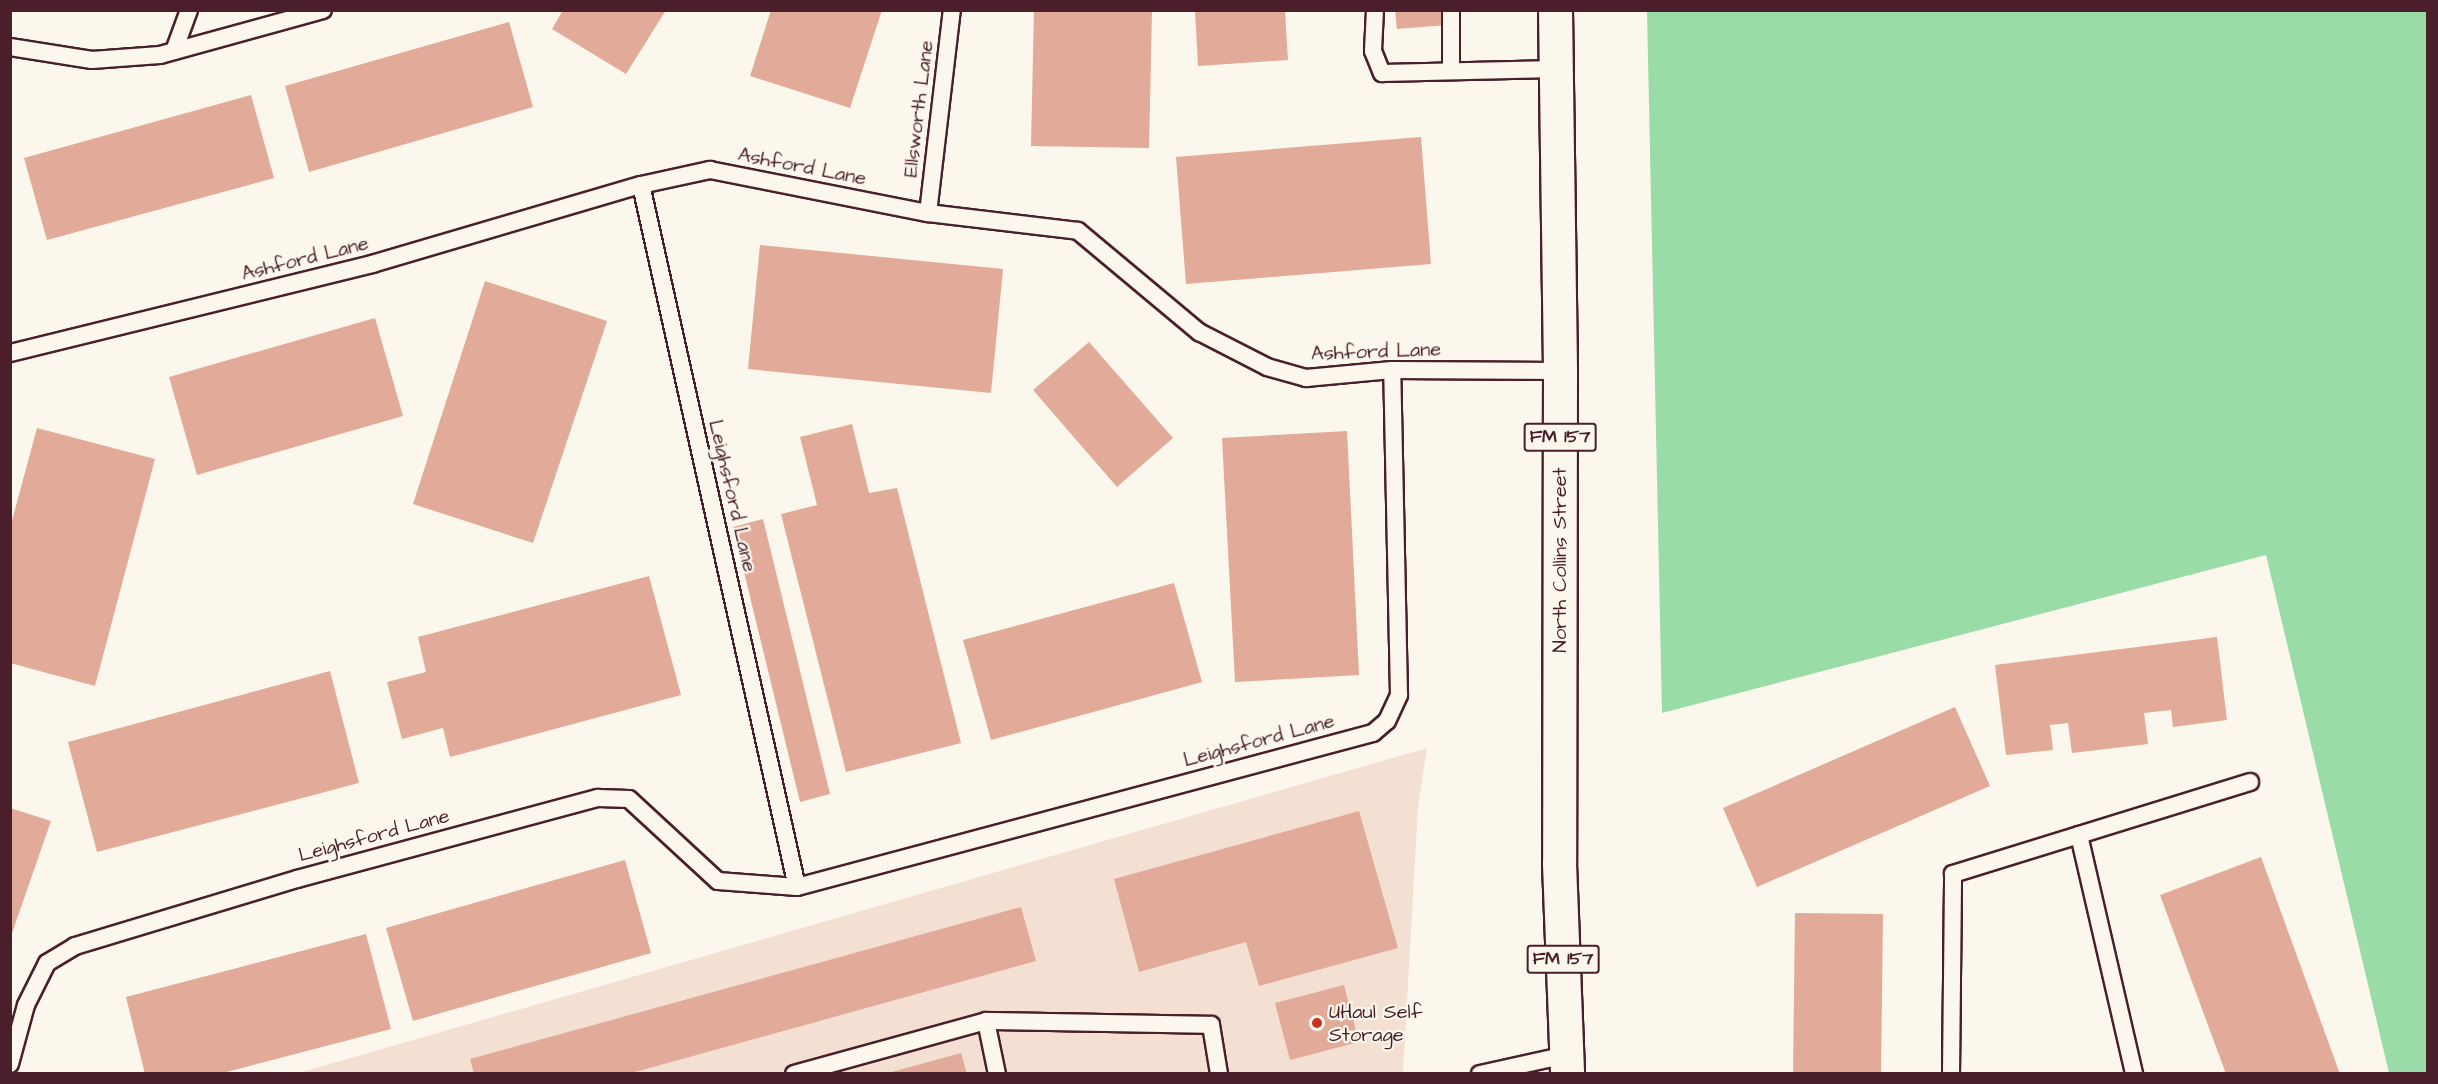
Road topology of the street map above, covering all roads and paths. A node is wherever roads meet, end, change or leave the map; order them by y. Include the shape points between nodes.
1 (189, 10) edge
2 (323, 10) edge
3 (952, 10) edge
4 (1375, 10) edge
5 (1451, 10) edge
6 (1555, 10) edge
7 (10, 47) edge
8 (174, 51) junction
9 (1556, 69) junction
10 (1451, 70) junction
11 (641, 184) junction
12 (928, 213) junction
13 (10, 353) edge
14 (1392, 370) junction
15 (1560, 371) junction
16 (2250, 782) dead end
17 (2079, 835) junction
18 (797, 887) junction
19 (986, 1021) junction
20 (10, 1064) edge
21 (1566, 1064) edge
22 (794, 1074) edge
23 (997, 1074) edge
24 (1219, 1074) edge
25 (1480, 1074) edge
26 (1951, 1074) edge
27 (2134, 1074) edge

1 - 8 lane
2 - 8 lane
3 - 12 lane, Ellsworth Lane
4 - 10 lane via 1373,51 1382,73
5 - 10 lane
6 - 9 main road, North Collins Street / FM 157
7 - 8 lane via 92,60
9 - 10 lane
9 - 15 main road, North Collins Street / FM 157
11 - 12 lane, Ashford Lane via 710,170
11 - 13 lane, Ashford Lane via 372,264
11 - 18 lane, Leighsford Lane
12 - 14 lane, Ashford Lane via 1078,231 1199,332 1267,367 1306,378
14 - 15 lane, Ashford Lane
14 - 18 lane, Leighsford Lane via 1399,694 1387,721 1373,733
15 - 21 main road, North Collins Street / FM 157 via 1559,863
16 - 17 lane
17 - 26 lane via 1953,874
17 - 27 lane
18 - 20 lane, Leighsford Lane via 718,881 629,799 598,798 297,879 75,946 47,963 26,1005
19 - 22 lane
19 - 23 lane
19 - 24 lane via 1211,1025
21 - 25 lane

